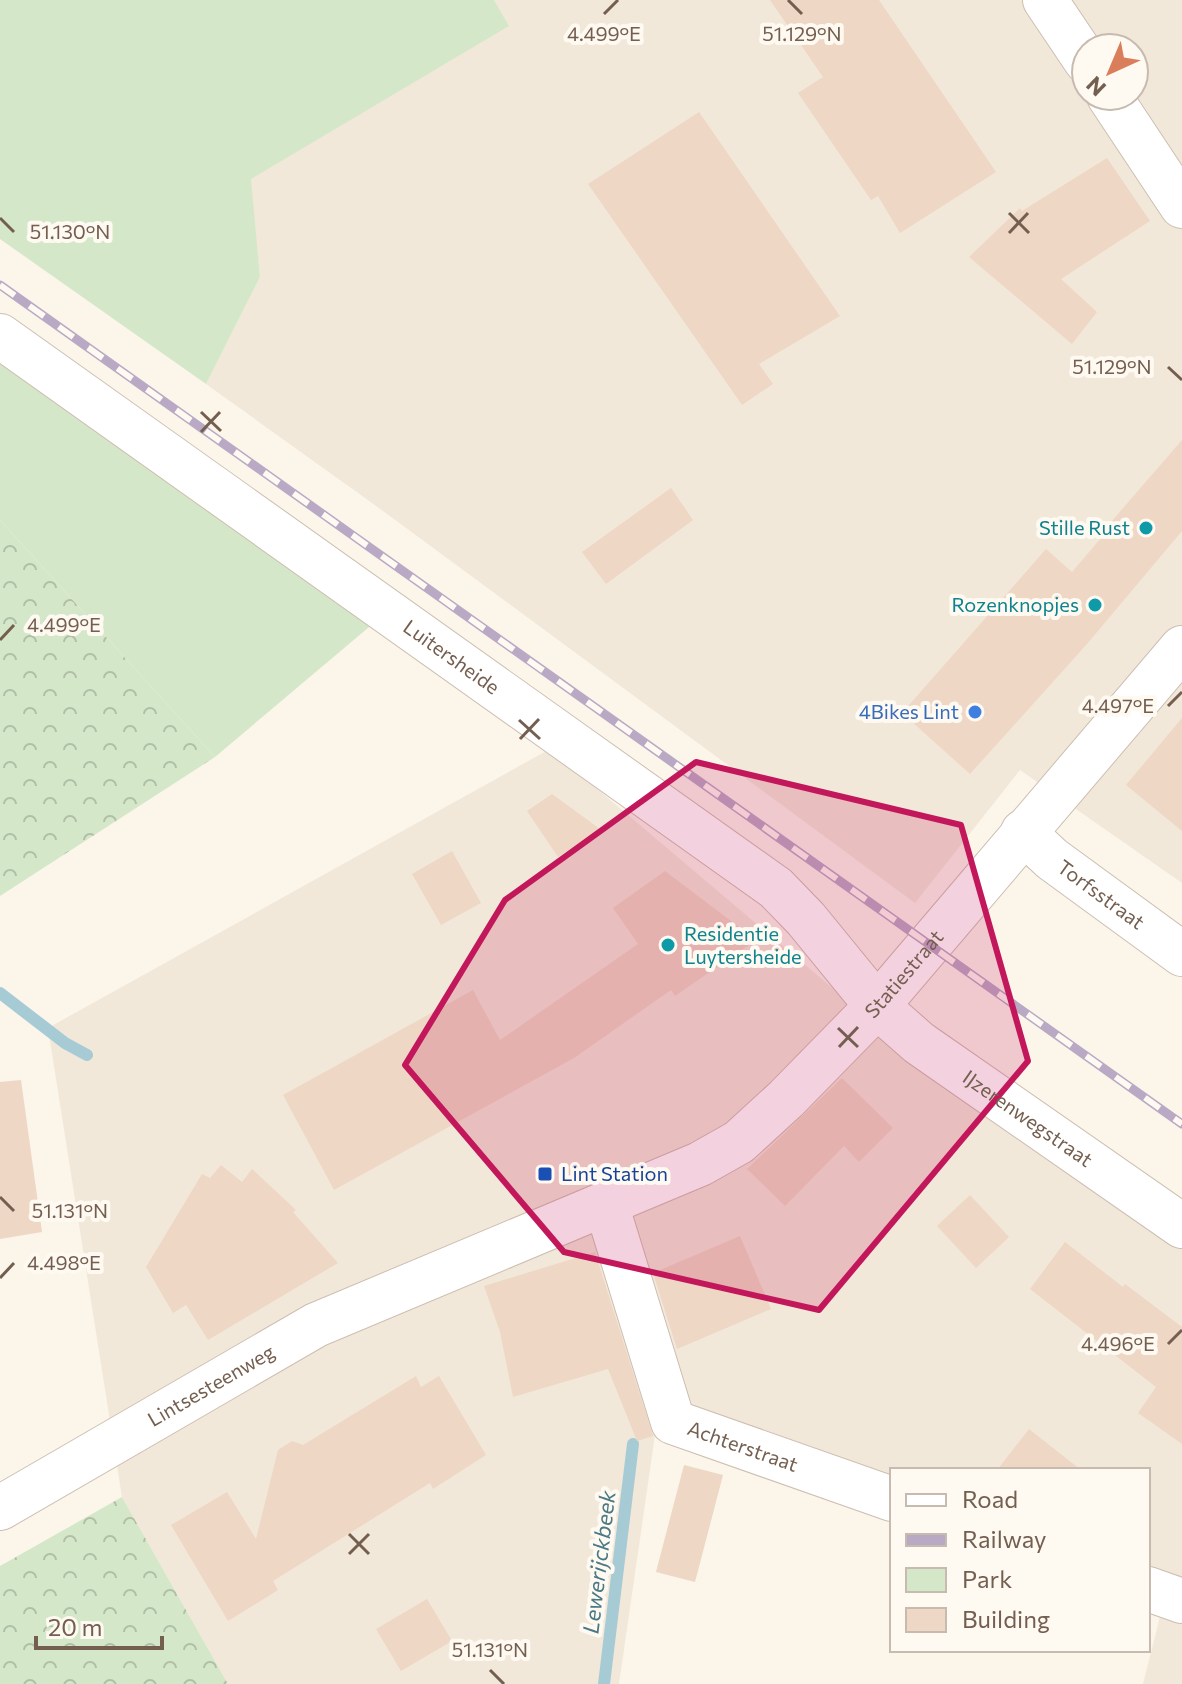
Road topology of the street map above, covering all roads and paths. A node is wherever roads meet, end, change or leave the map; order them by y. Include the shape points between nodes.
1 (1045, 0) edge
2 (1070, 37) edge
3 (1120, 112) edge
4 (1182, 206) edge
5 (0, 336) edge
6 (1182, 648) edge
7 (1023, 832) junction
8 (1182, 954) edge
9 (877, 1006) junction
10 (606, 1204) junction
11 (1182, 1226) edge
12 (430, 1276) joint
13 (890, 1498) edge
14 (0, 1508) edge
15 (1150, 1590) edge
16 (1182, 1601) edge

1 - 2 street
3 - 4 street
5 - 9 street, Luitersheide via 776,888
6 - 7 street, Statiestraat
7 - 8 street, Torfsstraat
7 - 9 street, Statiestraat
9 - 10 street, Statiestraat via 739,1142
9 - 11 street, IJzerenwegstraat via 919,1043
10 - 12 street, Statiestraat
10 - 13 street, Achterstraat via 673,1422
12 - 14 street, Lintsesteenweg via 316,1325
15 - 16 street

